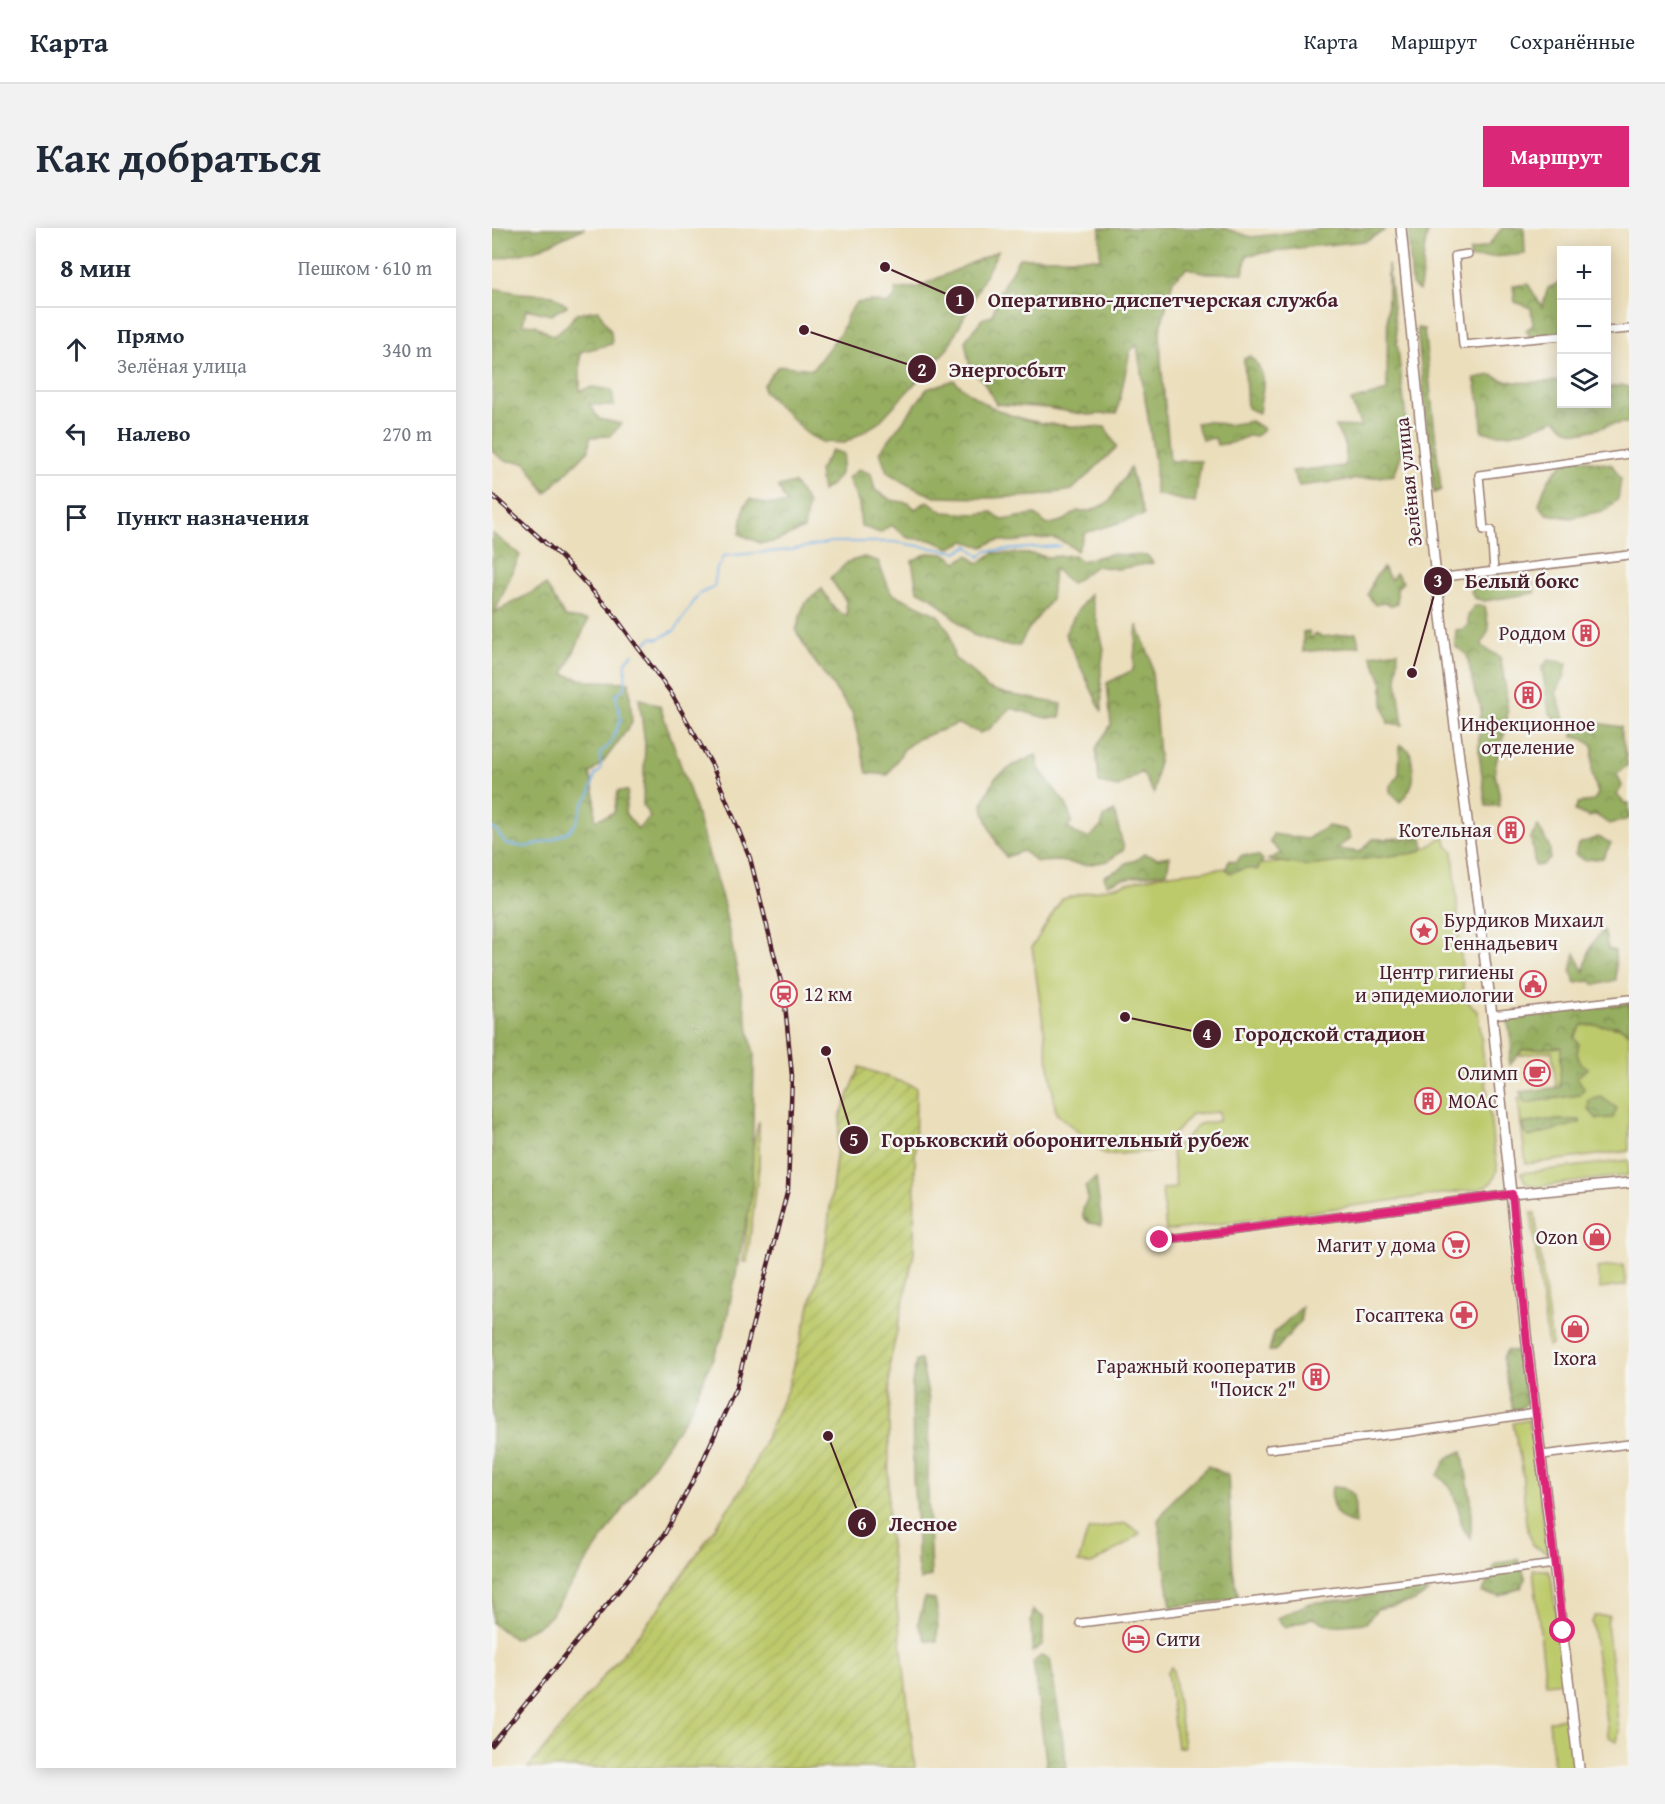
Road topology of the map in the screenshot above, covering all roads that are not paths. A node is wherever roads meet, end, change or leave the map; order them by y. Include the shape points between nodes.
1 (1401, 228) edge
2 (1468, 254) dead end
3 (1629, 329) edge
4 (1611, 331) edge
5 (1557, 336) edge
6 (1629, 454) edge
7 (1629, 555) edge
8 (1494, 571) junction
9 (1436, 578) junction
10 (1629, 999) edge
11 (1492, 1015) junction
12 (1629, 1182) edge
13 (1512, 1194) junction
14 (1160, 1240) dead end
15 (1536, 1413) junction
16 (1629, 1444) edge
17 (1269, 1449) dead end
18 (1542, 1455) junction
19 (1555, 1564) junction
20 (1080, 1623) dead end
21 (1579, 1768) edge

1 - 9 main road, Зелёная улица
2 - 5 street via 1455,256 1463,345
3 - 4 street
6 - 8 street via 1479,475 1484,530 1491,530
7 - 8 street
8 - 9 street
9 - 11 main road, Зелёная улица
10 - 11 street
11 - 13 main road, Зелёная улица
12 - 13 main road
13 - 14 street
13 - 15 main road, Зелёная улица
15 - 17 street
15 - 18 main road, Зелёная улица
16 - 18 street
18 - 19 main road, Зелёная улица
19 - 20 street
19 - 21 main road, Зелёная улица

